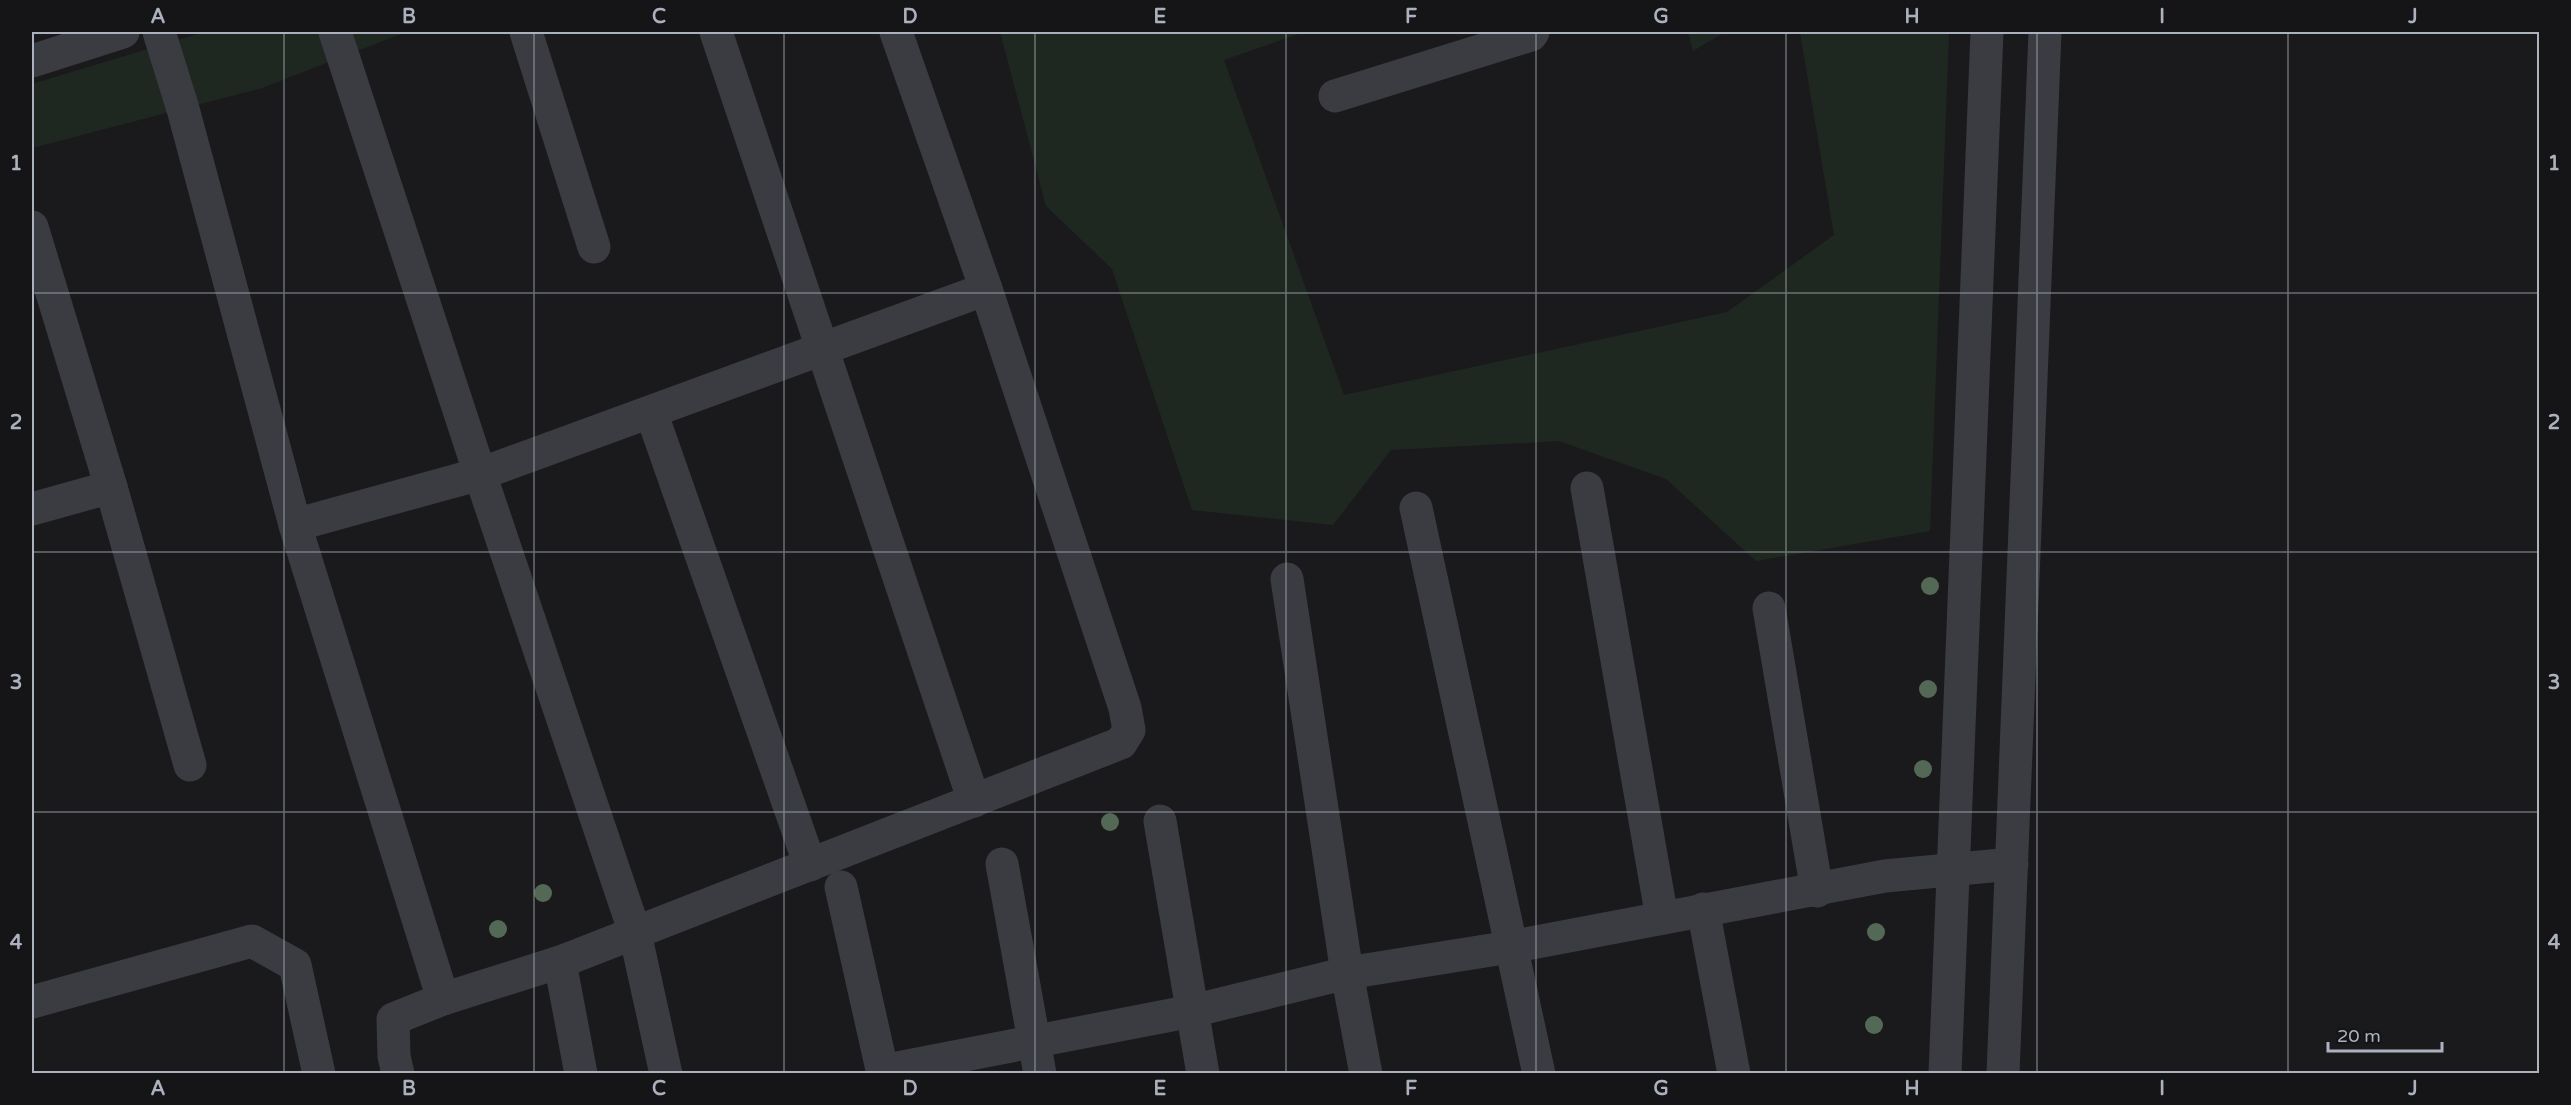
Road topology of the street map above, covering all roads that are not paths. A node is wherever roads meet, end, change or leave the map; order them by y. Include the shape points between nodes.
1 (123, 32) edge
2 (159, 32) edge
3 (335, 32) edge
4 (526, 32) edge
5 (716, 32) edge
6 (896, 32) edge
7 (1533, 32) edge
8 (1987, 32) edge
9 (2045, 32) edge
10 (32, 61) edge
11 (1335, 96) dead end
12 (32, 227) edge
13 (594, 247) dead end
14 (986, 289) junction
15 (824, 349) junction
16 (651, 412) junction
17 (480, 474) junction
18 (111, 487) junction
19 (1587, 488) dead end
20 (1416, 508) dead end
21 (32, 509) edge
22 (295, 525) junction
23 (1287, 579) dead end
24 (1769, 608) dead end
25 (190, 765) dead end
26 (974, 801) junction
27 (1160, 821) dead end
28 (1002, 864) dead end
29 (2012, 864) junction
30 (810, 865) junction
31 (1952, 868) junction
32 (841, 887) dead end
33 (1817, 891) junction
34 (1703, 909) junction
35 (1662, 918) junction
36 (635, 933) junction
37 (1510, 947) junction
38 (560, 962) junction
39 (1347, 973) junction
40 (443, 999) junction
41 (32, 1002) edge
42 (1192, 1011) junction
43 (1035, 1040) junction
44 (882, 1072) edge
45 (319, 1074) edge
46 (398, 1074) edge
47 (581, 1074) edge
48 (666, 1074) edge
49 (1040, 1074) edge
50 (1203, 1074) edge
51 (1366, 1074) edge
52 (1539, 1074) edge
53 (1734, 1074) edge
54 (1946, 1074) edge
55 (2003, 1074) edge

1 - 10 street
2 - 22 street
3 - 17 street
4 - 13 street
5 - 15 street
6 - 14 street
7 - 11 street
8 - 31 street
9 - 29 street
12 - 18 street
14 - 15 street
14 - 26 street via 1129,730 1121,743
15 - 16 street
15 - 26 street
16 - 17 street
16 - 30 street
17 - 22 street
17 - 36 street
18 - 21 street
18 - 25 street
19 - 35 street
20 - 37 street
22 - 40 street
23 - 39 street
24 - 33 street
26 - 30 street
27 - 42 street
28 - 43 street
29 - 31 street
29 - 55 street
30 - 36 street
31 - 33 street via 1885,876
31 - 54 street
32 - 44 street
33 - 34 street
34 - 35 street
34 - 53 street
35 - 37 street
36 - 38 street
36 - 48 street
37 - 39 street
37 - 52 street
38 - 40 street
38 - 47 street
39 - 42 street
39 - 51 street
40 - 46 street via 393,1019
41 - 45 street via 252,941 295,965
42 - 43 street
42 - 50 street
43 - 44 street
43 - 49 street

